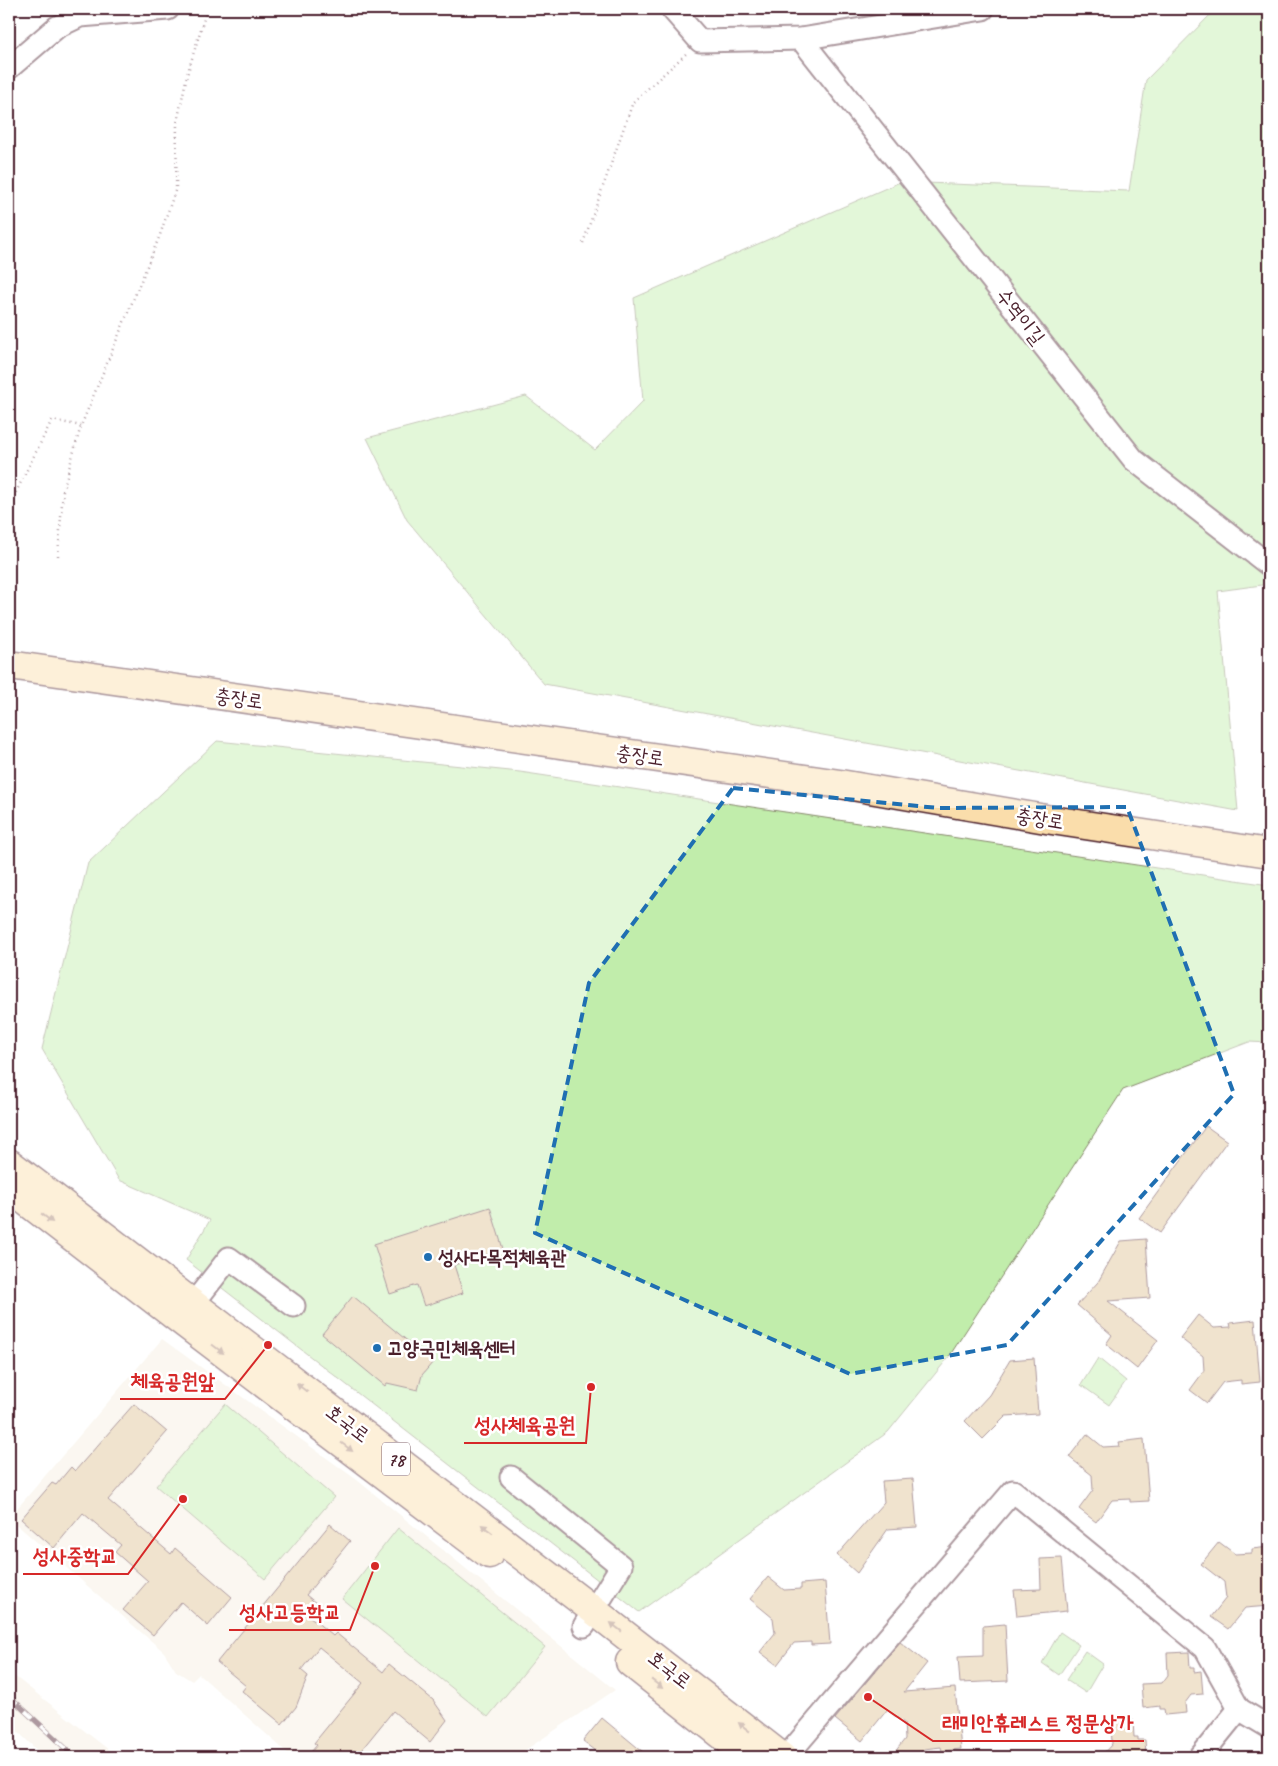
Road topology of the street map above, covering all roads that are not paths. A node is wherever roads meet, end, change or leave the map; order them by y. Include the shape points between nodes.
1 (168, 9) edge
2 (672, 9) edge
3 (984, 9) edge
4 (801, 39) junction
5 (9, 68) edge
6 (1269, 565) edge
7 (9, 665) edge
8 (1269, 853) edge
9 (9, 1163) edge
10 (9, 1188) edge
11 (294, 1306) dead end
12 (188, 1314) junction
13 (511, 1478) dead end
14 (588, 1618) junction
15 (1239, 1709) junction
16 (1269, 1726) edge
17 (750, 1757) edge
18 (784, 1757) edge
19 (1200, 1757) edge

1 - 5 street via 80,16 57,27
2 - 4 street via 700,41
3 - 4 street
4 - 6 street, 수역이길 via 1134,460
7 - 8 main road, 충장로 via 840,784
9 - 12 main road, 호국로 / 78
10 -> 12 main road, 호국로 / 78
11 - 12 street via 229,1258
12 - 14 main road, 호국로 / 78
13 - 14 street via 621,1566
14 -> 17 main road, 호국로 / 78
18 -> 14 main road, 호국로 / 78
15 - 16 street
15 - 18 street via 1205,1648 1013,1491
15 - 19 street

